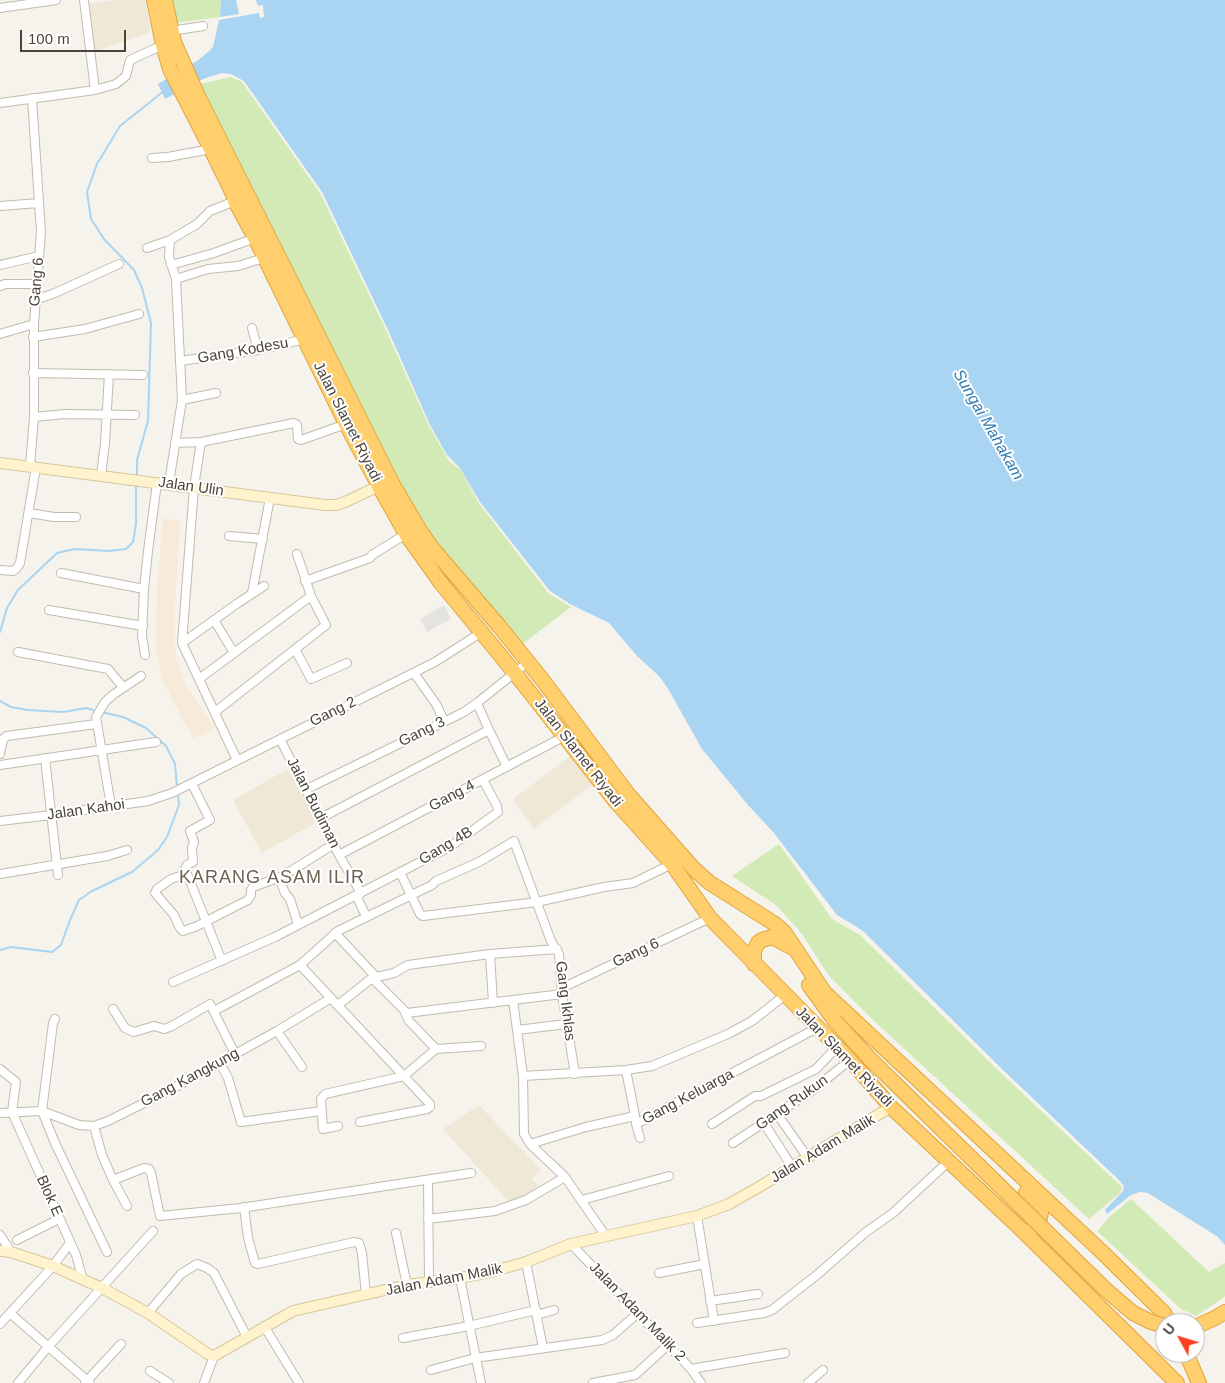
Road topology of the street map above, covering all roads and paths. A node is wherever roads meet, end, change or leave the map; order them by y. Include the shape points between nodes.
1 (56, 0) edge
2 (84, 0) edge
3 (154, 0) edge
4 (165, 0) edge
5 (0, 8) edge
6 (203, 26) dead end
7 (171, 31) junction
8 (163, 45) junction
9 (176, 66) junction
10 (95, 90) junction
11 (32, 98) junction
12 (192, 99) junction
13 (0, 103) edge
14 (211, 149) junction
15 (152, 158) dead end
16 (234, 201) junction
17 (39, 203) junction
18 (0, 206) edge
19 (255, 238) junction
20 (170, 240) junction
21 (146, 248) dead end
22 (39, 256) junction
23 (264, 258) junction
24 (119, 264) dead end
25 (0, 265) edge
26 (171, 266) junction
27 (176, 280) junction
28 (37, 284) junction
29 (0, 286) edge
30 (36, 297) junction
31 (139, 314) dead end
32 (34, 324) junction
33 (252, 328) dead end
34 (0, 334) edge
35 (33, 337) junction
36 (305, 339) junction
37 (258, 350) junction
38 (180, 361) junction
39 (33, 373) junction
40 (109, 374) junction
41 (143, 374) dead end
42 (216, 393) dead end
43 (339, 394) junction
44 (182, 400) junction
45 (108, 414) junction
46 (136, 415) dead end
47 (34, 417) junction
48 (346, 424) junction
49 (201, 442) junction
50 (175, 443) junction
51 (0, 463) edge
52 (33, 466) junction
53 (101, 475) junction
54 (157, 483) junction
55 (169, 484) junction
56 (379, 486) junction
57 (194, 487) junction
58 (270, 498) junction
59 (29, 513) junction
60 (76, 517) dead end
61 (406, 534) junction
62 (229, 536) dead end
63 (263, 539) junction
64 (297, 554) dead end
65 (0, 570) edge
66 (62, 573) dead end
67 (305, 581) junction
68 (264, 586) dead end
69 (144, 589) junction
70 (252, 593) junction
71 (311, 596) junction
72 (49, 610) dead end
73 (214, 620) junction
74 (143, 626) junction
75 (482, 632) junction
76 (182, 643) junction
77 (295, 649) junction
78 (18, 652) dead end
79 (234, 653) junction
80 (145, 655) dead end
81 (528, 662) junction
82 (347, 663) dead end
83 (414, 672) junction
84 (514, 672) junction
85 (140, 676) dead end
86 (541, 678) junction
87 (199, 679) junction
88 (123, 687) junction
89 (527, 688) junction
90 (477, 703) junction
91 (215, 712) junction
92 (96, 721) junction
93 (444, 721) junction
94 (489, 730) junction
95 (565, 736) junction
96 (280, 739) junction
97 (156, 742) dead end
98 (101, 751) junction
99 (0, 754) edge
100 (45, 758) junction
101 (237, 760) junction
102 (0, 765) edge
103 (507, 767) junction
104 (482, 780) junction
105 (192, 784) junction
106 (307, 789) junction
107 (172, 793) joint
108 (111, 806) junction
109 (51, 816) junction
110 (321, 818) junction
111 (0, 821) edge
112 (334, 844) junction
113 (127, 850) dead end
114 (339, 855) junction
115 (672, 864) junction
116 (58, 865) junction
117 (400, 872) junction
118 (0, 874) edge
119 (186, 874) junction
120 (58, 875) dead end
121 (279, 878) junction
122 (358, 894) junction
123 (412, 895) junction
124 (537, 902) junction
125 (366, 916) junction
126 (710, 918) junction
127 (206, 921) junction
128 (298, 924) junction
129 (335, 933) junction
130 (557, 949) junction
131 (796, 950) junction
132 (490, 954) junction
133 (222, 961) junction
134 (754, 964) junction
135 (300, 965) junction
136 (374, 978) junction
137 (174, 982) dead end
138 (562, 991) junction
139 (785, 995) junction
140 (331, 998) junction
141 (514, 1000) junction
142 (493, 1003) junction
143 (338, 1005) junction
144 (113, 1009) dead end
145 (214, 1012) junction
146 (407, 1014) junction
147 (55, 1019) dead end
148 (566, 1024) junction
149 (817, 1028) junction
150 (517, 1030) junction
151 (277, 1031) junction
152 (481, 1046) dead end
153 (836, 1048) junction
154 (436, 1049) junction
155 (235, 1054) junction
156 (850, 1060) junction
157 (220, 1063) junction
158 (302, 1067) dead end
159 (0, 1069) edge
160 (626, 1070) junction
161 (575, 1074) junction
162 (404, 1076) junction
163 (523, 1076) junction
164 (891, 1107) junction
165 (42, 1111) junction
166 (321, 1111) junction
167 (12, 1112) junction
168 (0, 1113) edge
169 (777, 1114) junction
170 (635, 1116) junction
171 (962, 1121) junction
172 (360, 1122) dead end
173 (764, 1123) junction
174 (636, 1124) junction
175 (712, 1124) dead end
176 (94, 1126) junction
177 (338, 1126) dead end
178 (640, 1138) dead end
179 (734, 1143) dead end
180 (530, 1144) junction
181 (808, 1158) junction
182 (949, 1161) junction
183 (792, 1167) junction
184 (471, 1172) dead end
185 (669, 1176) dead end
186 (565, 1177) junction
187 (113, 1180) junction
188 (428, 1180) junction
189 (582, 1200) junction
190 (127, 1206) dead end
191 (244, 1208) junction
192 (697, 1216) junction
193 (59, 1219) junction
194 (428, 1219) junction
195 (152, 1231) dead end
196 (1023, 1231) junction
197 (396, 1233) dead end
198 (0, 1235) edge
199 (605, 1235) junction
200 (17, 1240) dead end
201 (70, 1243) junction
202 (571, 1244) junction
203 (0, 1251) edge
204 (11, 1252) junction
205 (107, 1252) dead end
206 (526, 1262) junction
207 (705, 1264) junction
208 (53, 1266) junction
209 (659, 1273) dead end
210 (460, 1278) junction
211 (83, 1280) junction
212 (429, 1282) junction
213 (407, 1285) junction
214 (102, 1288) junction
215 (758, 1294) dead end
216 (366, 1295) junction
217 (710, 1301) junction
218 (554, 1310) dead end
219 (1225, 1312) edge
220 (148, 1313) junction
221 (536, 1313) junction
222 (638, 1313) junction
223 (1164, 1313) edge
224 (11, 1314) junction
225 (714, 1321) junction
226 (1205, 1322) edge
227 (697, 1323) dead end
228 (1155, 1323) edge
229 (0, 1324) edge
230 (264, 1326) junction
231 (469, 1326) junction
232 (247, 1337) junction
233 (403, 1338) dead end
234 (121, 1344) dead end
235 (668, 1345) junction
236 (48, 1347) junction
237 (544, 1348) junction
238 (785, 1353) dead end
239 (214, 1356) junction
240 (475, 1358) junction
241 (1190, 1363) edge
242 (691, 1369) junction
243 (431, 1370) dead end
244 (823, 1370) dead end
245 (150, 1371) dead end
246 (1172, 1381) edge
247 (88, 1382) edge
248 (18, 1383) edge
249 (169, 1383) edge
250 (204, 1383) edge
251 (299, 1383) edge
252 (481, 1383) edge
253 (593, 1383) edge
254 (701, 1383) edge
255 (808, 1383) edge
256 (1199, 1383) edge

1 - 5 street
2 - 10 street
3 - 8 highway, Jalan Slamet Riyadi
4 - 7 highway, Jalan Slamet Riyadi
6 - 7 street
7 - 9 highway, Jalan Slamet Riyadi
8 - 9 highway, Jalan Slamet Riyadi
8 - 10 street via 130,60 122,82
9 - 12 highway, Jalan Slamet Riyadi
10 - 11 street
11 - 13 street
11 - 17 street, Gang 6
12 - 14 highway, Jalan Slamet Riyadi
12 - 43 highway, Jalan Slamet Riyadi
14 - 15 street
14 - 16 highway, Jalan Slamet Riyadi
16 - 19 highway, Jalan Slamet Riyadi
16 - 20 street via 210,210 197,224
17 - 18 street
17 - 22 street, Gang 6 via 42,232
19 - 23 highway, Jalan Slamet Riyadi
19 - 26 street
20 - 21 street
20 - 26 street
22 - 25 street
22 - 28 street, Gang 6
23 - 27 street via 238,266 208,269
23 - 36 highway, Jalan Slamet Riyadi
24 - 30 street via 55,293
26 - 27 street
27 - 38 street
28 - 29 street
28 - 30 street, Gang 6
30 - 32 street, Gang 6
31 - 35 street via 86,329
32 - 34 street
32 - 35 street, Gang 6
33 - 37 street
35 - 39 street, Gang 6
36 - 37 street, Gang Kodesu
36 - 43 highway, Jalan Slamet Riyadi
37 - 38 street, Gang Kodesu
38 - 44 street
39 - 40 street
39 - 47 street, Gang 6
40 - 41 street
40 - 45 street
42 - 44 street
43 - 48 highway, Jalan Slamet Riyadi
43 - 81 highway, Jalan Slamet Riyadi via 432,548
44 - 50 street
45 - 46 street
45 - 47 street
45 - 53 street
47 - 52 street, Gang 6
48 - 49 street via 301,440 294,423
48 - 56 highway, Jalan Slamet Riyadi
49 - 50 street
49 - 57 street
50 - 55 street
51 - 52 street, Jalan Ulin
52 - 53 street, Jalan Ulin
52 - 59 street, Gang 6
53 - 54 street, Jalan Ulin
54 - 55 street, Jalan Ulin
54 - 69 street
55 - 57 street, Jalan Ulin
56 - 58 street, Jalan Ulin via 336,505
56 - 61 highway, Jalan Slamet Riyadi
57 - 58 street, Jalan Ulin
57 - 76 street
58 - 63 street
59 - 60 street
59 - 65 street, Gang 6 via 22,557 17,568 13,571
61 - 67 street via 366,559
61 - 75 highway, Jalan Slamet Riyadi
62 - 63 street
63 - 70 street
64 - 67 street
66 - 69 street
67 - 71 street
68 - 70 street
69 - 74 street
70 - 73 street
71 - 77 street via 326,625
71 - 79 street
72 - 74 street
73 - 76 street
73 - 79 street
74 - 80 street
75 - 83 street, Gang 2
75 - 84 highway, Jalan Slamet Riyadi
76 - 87 street
77 - 82 street via 311,679
77 - 91 street
78 - 88 street via 108,669
79 - 87 street
81 - 84 street, Gang 3
81 - 86 highway, Jalan Slamet Riyadi
83 - 93 street
83 - 96 street, Gang 2
84 - 89 highway, Jalan Slamet Riyadi
84 - 90 street, Gang 3
85 - 88 street
86 - 89 highway
86 - 131 highway, Jalan Slamet Riyadi via 628,794 694,869 710,884 775,924
87 - 91 street
88 - 92 street via 105,702
89 - 95 highway, Jalan Slamet Riyadi
90 - 93 street, Gang 3
90 - 94 street
91 - 101 street
92 - 98 street
92 - 99 street via 7,736 3,739
93 - 106 street, Gang 3
94 - 103 street
94 - 110 street
95 - 103 street, Gang 4
95 - 115 highway, Jalan Slamet Riyadi via 616,802
96 - 101 street, Gang 2
96 - 106 street, Jalan Budiman
97 - 98 street
98 - 100 street
98 - 108 street
100 - 102 street
100 - 109 street
101 - 105 street, Gang 2
103 - 104 street, Gang 4
104 - 114 street, Gang 4
104 - 117 street, Gang 4B via 497,806 496,815 451,846
105 - 107 street, Gang 2
105 - 119 street via 210,820 190,831 194,842 193,862 185,867
106 - 110 street, Jalan Budiman
107 - 108 street, Jalan Kahoi via 148,801
108 - 109 street, Jalan Kahoi
109 - 111 street, Jalan Kahoi
109 - 116 street
110 - 112 street, Jalan Budiman
112 - 114 street, Jalan Budiman
112 - 121 street
113 - 116 street
114 - 122 street, Jalan Budiman
115 - 124 street via 633,883
115 - 126 highway, Jalan Slamet Riyadi
116 - 118 street
116 - 120 street
117 - 122 street, Gang 4B
117 - 123 street
119 - 127 street
119 - 127 street via 171,879 155,893 174,915 181,930 187,931
121 - 127 street via 253,887 248,900
121 - 128 street
122 - 125 street, Jalan Budiman
122 - 128 street, Gang 4B
123 - 124 street via 423,916
123 - 124 street, Gang Ikhlas via 514,841
123 - 125 street
124 - 130 street, Gang Ikhlas
125 - 129 street
126 - 134 highway, Jalan Slamet Riyadi
126 - 138 street, Gang 6
127 - 133 street
128 - 133 street, Gang 4B
129 - 135 street
129 - 136 street
130 - 132 street
130 - 138 street, Gang Ikhlas
131 - 134 highway via 772,937 762,940 754,951
131 - 171 highway, Jalan Slamet Riyadi via 824,992
131 - 228 highway, Jalan Slamet Riyadi, bridge via 804,976 835,1021 870,1060 1106,1289 1133,1313
132 - 136 street via 408,965
132 - 142 street
133 - 137 street, Gang 4B
134 - 139 highway, Jalan Slamet Riyadi
135 - 140 street
135 - 145 street
136 - 143 street
136 - 146 street
138 - 141 street, Gang 6
138 - 148 street, Gang Ikhlas
139 - 149 highway, Jalan Slamet Riyadi
139 - 160 street via 757,1018 728,1034 652,1066
140 - 143 street
140 - 151 street, Gang Kangkung
141 - 142 street, Gang 6
141 - 150 street
142 - 146 street, Gang 6
143 - 162 street
144 - 145 street via 125,1028 134,1032 154,1026 164,1029 210,1004
145 - 155 street
146 - 154 street via 409,1021
147 - 165 street
148 - 150 street
148 - 161 street, Gang Ikhlas
149 - 153 highway, Jalan Slamet Riyadi
149 - 174 street, Gang Keluarga
150 - 163 street
151 - 155 street, Gang Kangkung
151 - 158 street
152 - 154 street
153 - 156 highway, Jalan Slamet Riyadi
153 - 175 street via 816,1069 755,1096
154 - 162 street
155 - 157 street, Gang Kangkung
156 - 164 highway, Jalan Slamet Riyadi
156 - 169 street, Gang Rukun
157 - 166 street via 241,1122
157 - 176 street, Gang Kangkung
159 - 167 street via 16,1082
160 - 161 street
160 - 170 street
161 - 163 street
162 - 166 street via 325,1094 321,1099
162 - 172 street via 430,1107
163 - 180 street via 524,1134
164 - 181 street, Jalan Adam Malik
164 - 182 highway, Jalan Slamet Riyadi
165 - 167 street
165 - 176 street via 79,1125
165 - 205 street
166 - 177 street via 323,1129
167 - 168 street
167 - 193 street, Blok E
169 - 173 street, Gang Rukun
169 - 181 street
170 - 174 street, Gang Keluarga
170 - 180 street, Gang Keluarga
171 - 196 highway via 972,1139 1038,1206 1039,1223
171 - 223 highway, Jalan Slamet Riyadi
173 - 179 street, Gang Rukun
173 - 183 street
174 - 178 street
176 - 187 street
180 - 186 street
181 - 183 street, Jalan Adam Malik
182 - 196 highway, Jalan Slamet Riyadi
182 - 225 street via 892,1213 772,1310
183 - 192 street, Jalan Adam Malik via 729,1204
184 - 188 street
185 - 189 street
186 - 189 street
186 - 194 street via 526,1200 495,1211
187 - 190 street
187 - 191 street via 149,1169 160,1216
188 - 191 street
188 - 194 street
189 - 199 street
191 - 216 street via 248,1238 254,1262 258,1264 359,1243
192 - 199 street, Jalan Adam Malik
192 - 207 street
193 - 200 street
193 - 201 street, Blok E
194 - 212 street
195 - 214 street
196 - 246 highway, Jalan Slamet Riyadi
197 - 213 street
198 - 204 street
199 - 202 street, Jalan Adam Malik
201 - 208 street
201 - 211 street, Blok E
202 - 206 street, Jalan Adam Malik
202 - 222 street, Jalan Adam Malik 2
203 - 204 street
204 - 208 street
206 - 210 street, Jalan Adam Malik
206 - 221 street
207 - 209 street
207 - 217 street
208 - 211 street
208 - 224 street
210 - 212 street, Jalan Adam Malik
210 - 231 street
211 - 214 street
212 - 213 street, Jalan Adam Malik
213 - 216 street, Jalan Adam Malik
214 - 220 street
214 - 236 street
215 - 217 street
216 - 230 street, Jalan Adam Malik via 293,1311
217 - 225 street
218 - 221 street
219 - 226 highway
220 - 232 street via 181,1274 197,1264 214,1274
220 - 239 street
221 - 231 street
221 - 237 street
222 - 235 street, Jalan Adam Malik 2
222 - 237 street via 608,1338
224 - 229 street
224 - 236 street
225 - 227 street
230 - 232 street, Jalan Adam Malik
230 - 251 street
231 - 233 street
231 - 240 street
232 - 239 street, Jalan Adam Malik
234 - 247 street
235 - 242 street, Jalan Adam Malik 2
235 - 253 street via 635,1375
236 - 247 street
236 - 248 street
237 - 240 street
238 - 242 street
239 - 250 street
240 - 243 street
240 - 252 street
241 - 256 highway
242 - 254 street, Jalan Adam Malik 2
244 - 255 street
245 - 249 street

